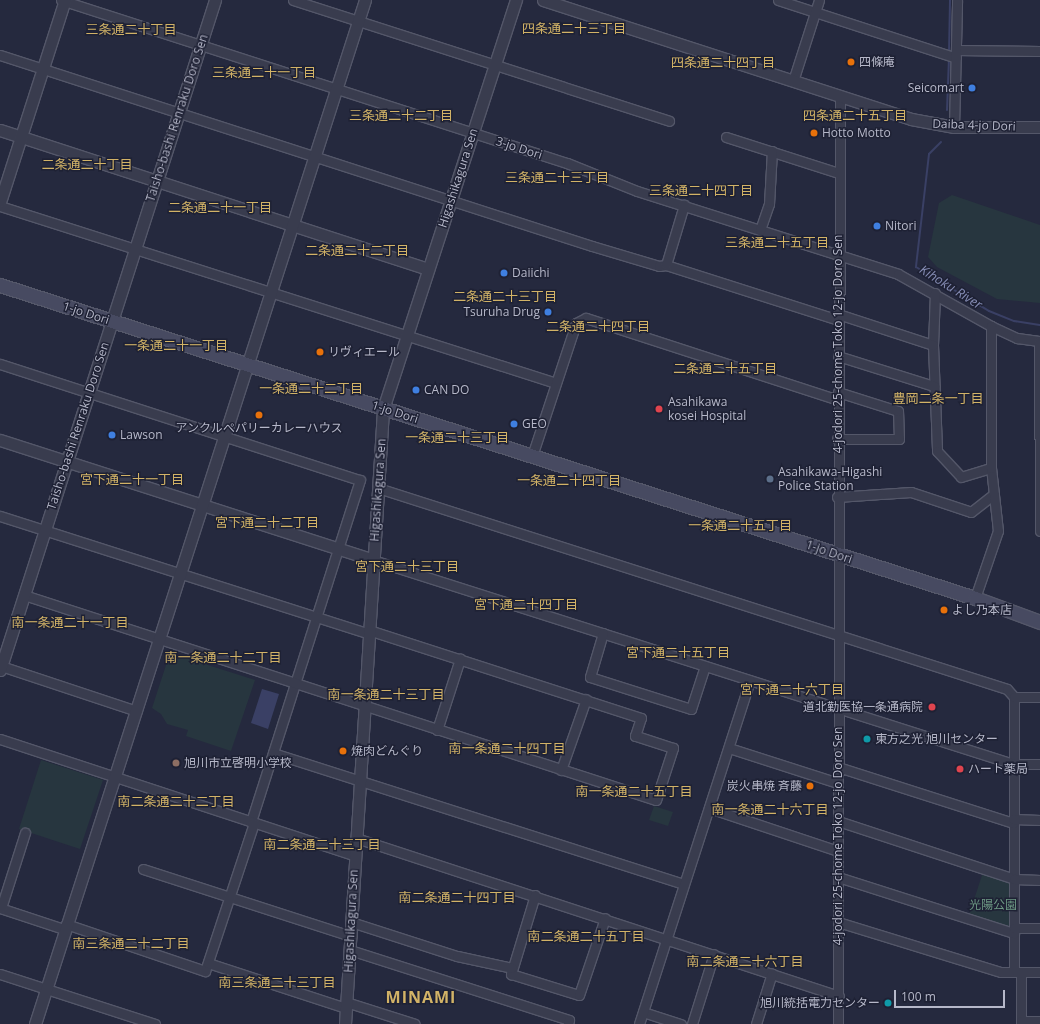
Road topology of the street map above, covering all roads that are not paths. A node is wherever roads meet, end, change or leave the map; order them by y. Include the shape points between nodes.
1 (64, 0) edge
2 (215, 0) edge
3 (293, 0) edge
4 (365, 0) edge
5 (516, 0) edge
6 (543, 0) edge
7 (778, 0) edge
8 (819, 0) edge
9 (957, 0) edge
10 (816, 12) junction
11 (358, 21) junction
12 (201, 45) junction
13 (1040, 51) edge
14 (0, 55) edge
15 (952, 55) junction
16 (495, 64) junction
17 (42, 70) junction
18 (793, 82) junction
19 (337, 89) junction
20 (840, 96) junction
21 (179, 113) junction
22 (669, 121) dead end
23 (954, 127) junction
24 (1040, 128) edge
25 (0, 130) edge
26 (472, 133) junction
27 (20, 137) junction
28 (726, 137) dead end
29 (772, 151) junction
30 (315, 157) junction
31 (839, 173) junction
32 (157, 182) junction
33 (451, 200) junction
34 (0, 202) edge
35 (684, 205) junction
36 (0, 206) edge
37 (293, 225) junction
38 (760, 230) junction
39 (135, 249) junction
40 (839, 255) junction
41 (666, 265) junction
42 (428, 269) junction
43 (0, 285) edge
44 (271, 293) junction
45 (935, 294) junction
46 (838, 317) junction
47 (112, 322) junction
48 (991, 326) junction
49 (407, 337) junction
50 (933, 345) junction
51 (838, 356) junction
52 (0, 364) edge
53 (248, 365) junction
54 (556, 383) junction
55 (934, 386) junction
56 (89, 392) junction
57 (838, 396) junction
58 (383, 408) junction
59 (225, 437) junction
60 (837, 439) junction
61 (0, 440) edge
62 (532, 456) junction
63 (1040, 460) edge
64 (67, 462) junction
65 (990, 468) junction
66 (378, 488) junction
67 (994, 494) junction
68 (837, 497) junction
69 (203, 506) junction
70 (0, 516) edge
71 (45, 530) junction
72 (1040, 532) edge
73 (339, 549) junction
74 (837, 554) junction
75 (374, 560) junction
76 (182, 573) junction
77 (24, 595) junction
78 (975, 598) junction
79 (316, 618) junction
80 (1040, 622) edge
81 (369, 632) junction
82 (603, 633) junction
83 (837, 634) junction
84 (160, 639) junction
85 (460, 659) junction
86 (705, 666) junction
87 (1, 668) edge
88 (750, 680) junction
89 (296, 682) junction
90 (1014, 697) junction
91 (1040, 697) edge
92 (586, 699) junction
93 (364, 706) junction
94 (837, 708) junction
95 (137, 711) junction
96 (437, 730) junction
97 (0, 739) edge
98 (729, 748) junction
99 (273, 753) junction
100 (1013, 764) junction
101 (1040, 764) edge
102 (838, 767) junction
103 (561, 770) junction
104 (114, 778) junction
105 (360, 780) junction
106 (838, 783) junction
107 (709, 808) junction
108 (1040, 820) edge
109 (838, 821) junction
110 (1013, 821) junction
111 (253, 822) junction
112 (25, 833) dead end
113 (356, 838) junction
114 (838, 851) junction
115 (356, 856) junction
116 (143, 869) dead end
117 (838, 877) junction
118 (1014, 879) junction
119 (1040, 880) edge
120 (684, 884) junction
121 (535, 895) junction
122 (230, 897) junction
123 (0, 908) edge
124 (605, 918) junction
125 (351, 922) junction
126 (838, 922) junction
127 (65, 926) junction
128 (1040, 928) edge
129 (1014, 930) junction
130 (351, 936) junction
131 (666, 939) junction
132 (350, 950) junction
133 (714, 954) junction
134 (208, 963) junction
135 (512, 968) junction
136 (1018, 972) junction
137 (1040, 972) edge
138 (772, 973) junction
139 (0, 974) edge
140 (46, 989) junction
141 (839, 996) junction
142 (346, 1005) junction
143 (643, 1012) junction
144 (1040, 1021) edge
145 (1021, 1022) edge
146 (35, 1024) edge
147 (155, 1024) edge
148 (345, 1024) edge
149 (415, 1024) edge
150 (568, 1024) edge
151 (639, 1024) edge
152 (681, 1024) edge
153 (692, 1024) edge
154 (756, 1024) edge
155 (838, 1024) edge

1 - 12 street, 3-jo Dori
1 - 17 street
2 - 12 street, Taisho-bashi Renraku Doro Sen
3 - 11 street
4 - 11 street
5 - 16 street, Higashikagura Sen
6 - 18 street, Daiba 4-jo Dori
7 - 10 street
8 - 10 street
9 - 15 street
10 - 15 street
10 - 18 street
11 - 16 street
11 - 19 street
12 - 19 street, 3-jo Dori
12 - 21 street, Taisho-bashi Renraku Doro Sen
13 - 15 street
14 - 17 street
15 - 23 street
16 - 22 street
16 - 26 street, Higashikagura Sen
17 - 21 street
17 - 27 street
18 - 20 street, Daiba 4-jo Dori
19 - 26 street, 3-jo Dori
19 - 30 street
20 - 23 street, Daiba 4-jo Dori via 911,119
20 - 31 street, 4-jodori 25-chome Toko 12-jo Doro Sen
21 - 30 street
21 - 32 street, Taisho-bashi Renraku Doro Sen
23 - 24 street, Daiba 4-jo Dori
25 - 27 street
26 - 33 street, Higashikagura Sen
26 - 35 street, 3-jo Dori via 568,163 637,191
27 - 32 street
27 - 34 street
28 - 29 street
29 - 31 street
29 - 38 street via 769,204
30 - 33 street
30 - 37 street
31 - 40 street, 4-jodori 25-chome Toko 12-jo Doro Sen
32 - 37 street
32 - 39 street, Taisho-bashi Renraku Doro Sen
33 - 41 street via 659,266
33 - 42 street, Higashikagura Sen
35 - 38 street, 3-jo Dori
35 - 41 street
36 - 39 street
37 - 42 street
37 - 44 street
38 - 40 street, 3-jo Dori
39 - 44 street
39 - 47 street, Taisho-bashi Renraku Doro Sen
40 - 45 street, 3-jo Dori via 898,274
40 - 46 street, 4-jodori 25-chome Toko 12-jo Doro Sen
41 - 46 street
42 - 49 street, Higashikagura Sen
43 - 47 main road, 1-jo Dori
44 - 49 street
44 - 53 street
45 - 48 street, 3-jo Dori
45 - 50 street
46 - 50 street
46 - 51 street, 4-jodori 25-chome Toko 12-jo Doro Sen
47 - 53 main road, 1-jo Dori
47 - 56 street, Taisho-bashi Renraku Doro Sen
48 - 63 street, 3-jo Dori via 1017,338 1040,341
48 - 65 street
49 - 54 street
49 - 58 street, Higashikagura Sen
50 - 55 street
51 - 55 street
51 - 57 street, 4-jodori 25-chome Toko 12-jo Doro Sen
52 - 56 street
53 - 58 main road, 1-jo Dori
53 - 59 street
54 - 57 street via 576,323 586,318
54 - 62 street
55 - 65 street via 937,451 961,476
56 - 59 street
56 - 64 street, Taisho-bashi Renraku Doro Sen
57 - 60 street, 4-jodori 25-chome Toko 12-jo Doro Sen
57 - 60 street via 898,411 899,439
58 - 62 main road, 1-jo Dori
58 - 66 street, Higashikagura Sen
59 - 69 street
59 - 73 street via 360,480
60 - 68 street, 4-jodori 25-chome Toko 12-jo Doro Sen
61 - 64 street
62 - 74 main road, 1-jo Dori
63 - 72 street
64 - 69 street
64 - 71 street, Taisho-bashi Renraku Doro Sen
65 - 67 street
66 - 75 street, Higashikagura Sen
66 - 83 street
67 - 68 street via 971,512 911,492
67 - 78 street via 998,531
68 - 74 street, 4-jodori 25-chome Toko 12-jo Doro Sen
69 - 73 street
69 - 76 street
70 - 71 street
71 - 76 street
71 - 77 street, Taisho-bashi Renraku Doro Sen
73 - 75 street
73 - 79 street
74 - 78 main road, 1-jo Dori
74 - 83 street, 4-jodori 25-chome Toko 12-jo Doro Sen
75 - 81 street, Higashikagura Sen
75 - 82 street
76 - 79 street
76 - 84 street
77 - 84 street
77 - 87 street, Taisho-bashi Renraku Doro Sen
78 - 80 main road, 1-jo Dori
79 - 81 street
79 - 89 street
81 - 85 street
81 - 93 street, Higashikagura Sen
82 - 86 street
82 - 86 street via 590,677 691,709
83 - 90 street via 1006,689
83 - 94 street, 4-jodori 25-chome Toko 12-jo Doro Sen
84 - 89 street
84 - 95 street
85 - 92 street
85 - 96 street
86 - 88 street
87 - 95 street
88 - 94 street
88 - 98 street
89 - 93 street
89 - 99 street
90 - 91 street
90 - 100 street
92 - 103 street
92 - 103 street via 641,718 635,736 673,748 656,800
93 - 96 street
93 - 105 street, Higashikagura Sen
94 - 100 street
94 - 102 street, 4-jodori 25-chome Toko 12-jo Doro Sen
95 - 104 street
96 - 103 street
97 - 104 street
98 - 106 street
98 - 107 street
99 - 105 street
99 - 111 street
100 - 101 street
100 - 110 street
102 - 106 street, 4-jodori 25-chome Toko 12-jo Doro Sen
102 - 110 street
104 - 111 street
104 - 127 street
105 - 113 street, Higashikagura Sen
105 - 120 street
106 - 109 street, 4-jodori 25-chome Toko 12-jo Doro Sen
107 - 114 street
107 - 120 street
108 - 110 street
109 - 114 street, 4-jodori 25-chome Toko 12-jo Doro Sen
109 - 118 street
110 - 118 street
111 - 115 street
111 - 122 street
112 - 123 street
113 - 115 street, Higashikagura Sen
113 - 121 street
114 - 117 street, 4-jodori 25-chome Toko 12-jo Doro Sen
115 - 125 street, Higashikagura Sen
116 - 122 street
117 - 126 street, 4-jodori 25-chome Toko 12-jo Doro Sen
117 - 129 street
118 - 119 street
118 - 129 street
120 - 131 street
121 - 124 street
121 - 135 street
122 - 130 street
122 - 134 street
123 - 127 street
124 - 131 street
124 - 135 street via 579,995 511,974
125 - 130 street, Higashikagura Sen
125 - 135 street via 457,956
126 - 136 street via 1001,972
126 - 141 street, 4-jodori 25-chome Toko 12-jo Doro Sen
127 - 134 street via 206,971
127 - 140 street
128 - 129 street
129 - 136 street
130 - 132 street, Higashikagura Sen
131 - 133 street
131 - 143 street
132 - 142 street, Higashikagura Sen
132 - 150 street via 569,1020
133 - 138 street
133 - 153 street
134 - 142 street
136 - 137 street
136 - 145 street
138 - 141 street
138 - 154 street
139 - 140 street
140 - 146 street
140 - 147 street
141 - 155 street, 4-jodori 25-chome Toko 12-jo Doro Sen
142 - 148 street, Higashikagura Sen
142 - 149 street
143 - 151 street
143 - 152 street
144 - 145 street

